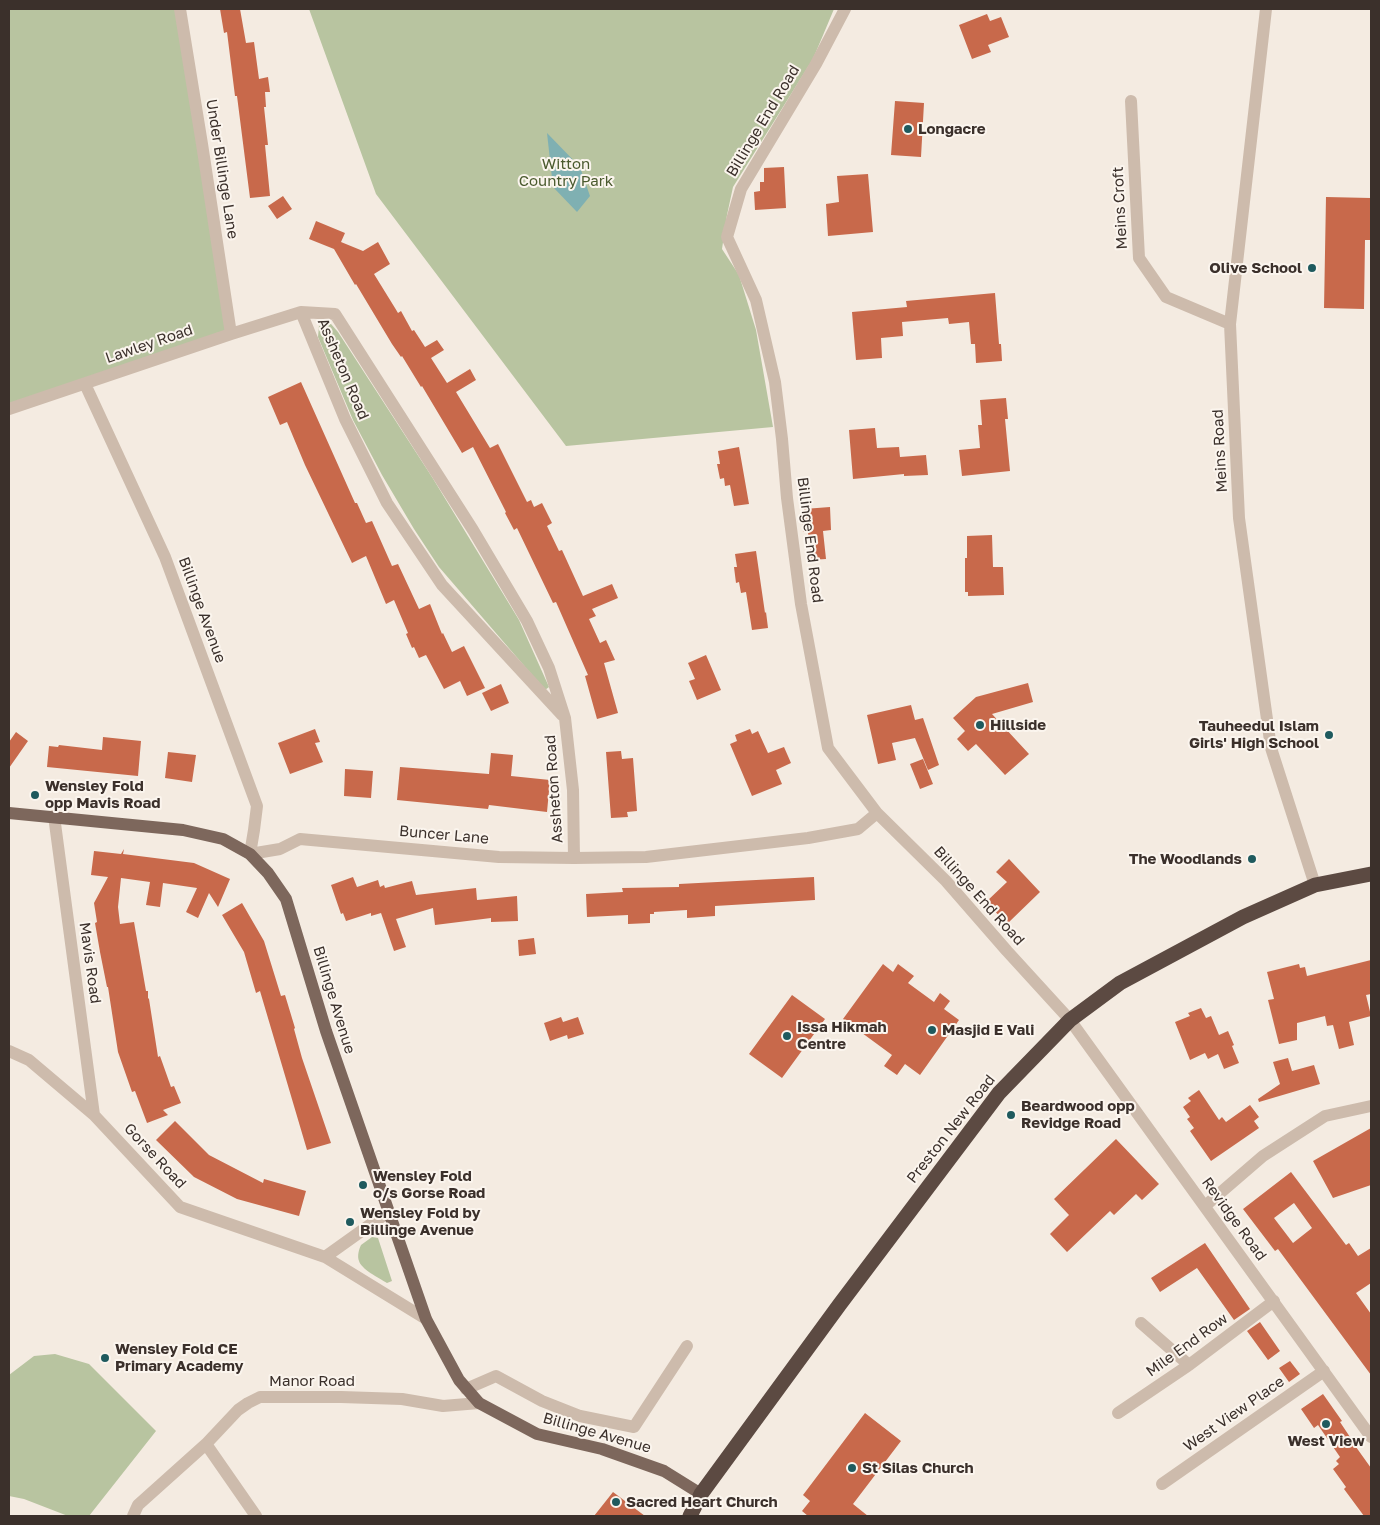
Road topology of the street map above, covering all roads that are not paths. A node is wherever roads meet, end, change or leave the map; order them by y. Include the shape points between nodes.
1 (180, 9) edge
2 (846, 9) edge
3 (1266, 9) edge
4 (1131, 101) dead end
5 (301, 312) junction
6 (1230, 324) junction
7 (231, 334) junction
8 (85, 384) junction
9 (9, 409) edge
10 (565, 718) junction
11 (9, 812) edge
12 (877, 813) junction
13 (54, 816) junction
14 (250, 854) junction
15 (574, 858) junction
16 (1371, 874) edge
17 (1315, 885) junction
18 (1070, 1020) junction
19 (9, 1051) edge
20 (1371, 1106) edge
21 (94, 1115) junction
22 (1204, 1206) junction
23 (388, 1212) junction
24 (325, 1257) junction
25 (1274, 1301) junction
26 (426, 1319) junction
27 (1141, 1323) dead end
28 (687, 1346) dead end
29 (1189, 1365) junction
30 (1324, 1371) junction
31 (466, 1388) junction
32 (479, 1403) junction
33 (1118, 1413) dead end
34 (1371, 1437) edge
35 (210, 1441) junction
36 (1162, 1484) dead end
37 (701, 1494) junction
38 (133, 1516) edge
39 (256, 1516) edge
40 (690, 1516) edge

1 - 7 street, Under Billinge Lane
2 - 12 street, Billinge End Road via 740,189 728,237 756,300 775,382 801,604 828,748
3 - 6 street, Meins Road
4 - 6 street, Meins Croft via 1139,258 1166,297
5 - 7 street, Lawley Road
5 - 10 street, Assheton Road via 345,419 387,503 442,585
5 - 10 street, Assheton Road via 335,314 527,621 549,668
6 - 17 street, Meins Road via 1239,518 1271,748
7 - 8 street, Lawley Road
8 - 9 street, Lawley Road
8 - 14 street, Billinge Avenue via 165,557 257,806
10 - 15 street, Assheton Road via 573,790
11 - 13 main road
12 - 15 street, Buncer Lane via 858,829 808,838 646,857
12 - 18 street, Billinge End Road via 946,881
13 - 14 main road via 183,830 223,839
13 - 21 street, Mavis Road
14 - 15 street, Buncer Lane via 280,849 300,839 499,857
14 - 23 main road, Billinge Avenue via 286,898 326,1031
16 - 17 highway, Preston New Road
17 - 18 highway, Preston New Road via 1243,917 1120,983
18 - 22 street, Revidge Road
18 - 37 highway, Preston New Road via 999,1093
19 - 21 street, Gorse Road via 29,1060
20 - 22 street via 1325,1116 1263,1156
21 - 24 street, Gorse Road via 180,1207
22 - 25 street, Revidge Road
23 - 24 street
23 - 26 main road, Billinge Avenue
24 - 26 street, Gorse Road
25 - 29 street, Mile End Row
25 - 30 street, Revidge Road
26 - 31 main road, Billinge Avenue
27 - 29 street
28 - 31 street via 634,1427 580,1416 496,1376
29 - 33 street, Mile End Row
30 - 34 street, Revidge Road
30 - 36 street, West View Place
31 - 32 main road, Billinge Avenue
32 - 35 street, Manor Road via 444,1406 402,1399 260,1397 238,1410
32 - 37 main road, Billinge Avenue via 537,1434 602,1449 664,1471
35 - 38 street, Manor Road via 138,1505
35 - 39 street
37 - 40 highway, Preston New Road

